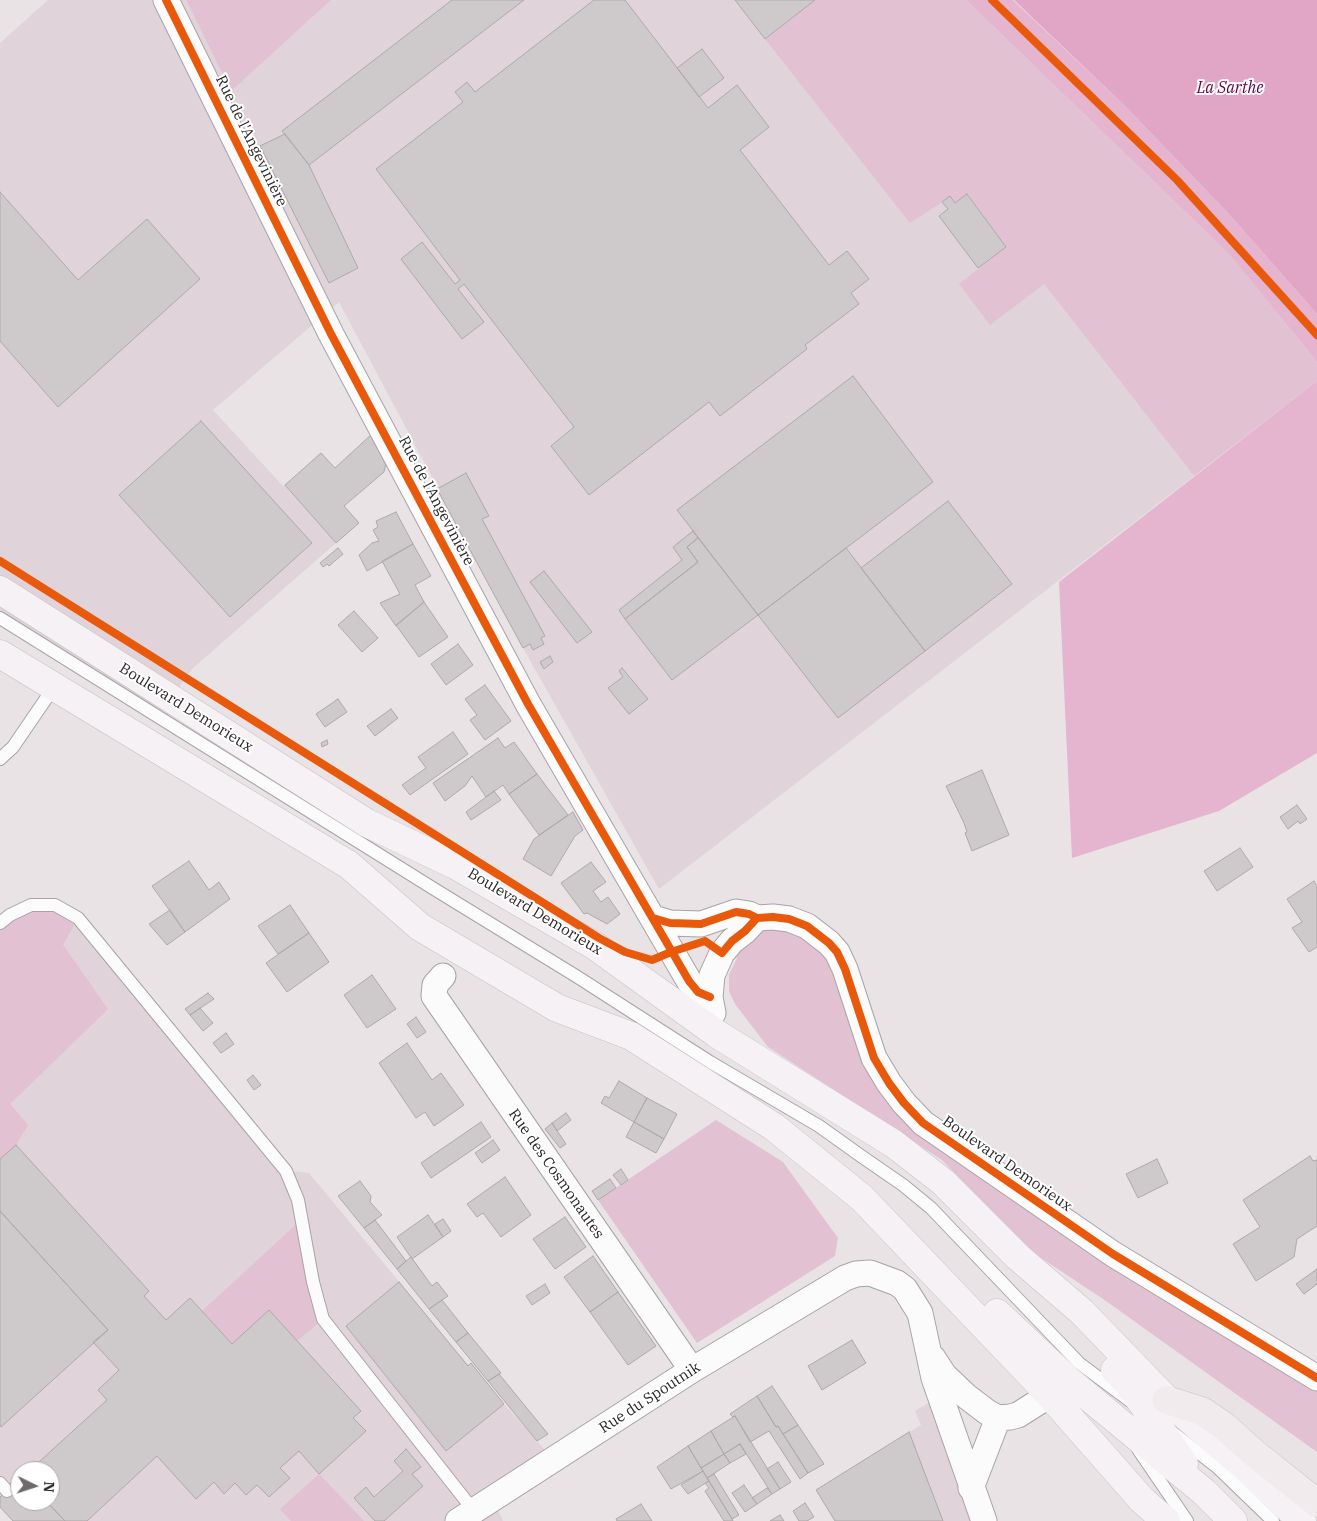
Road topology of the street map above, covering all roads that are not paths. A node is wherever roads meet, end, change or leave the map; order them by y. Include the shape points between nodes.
1 (166, 0) edge
2 (0, 590) edge
3 (0, 618) edge
4 (0, 654) edge
5 (54, 687) junction
6 (0, 759) edge
7 (654, 918) junction
8 (757, 918) junction
9 (0, 923) edge
10 (443, 976) dead end
11 (710, 997) junction
12 (717, 1034) junction
13 (930, 1354) junction
14 (692, 1370) junction
15 (1065, 1378) junction
16 (1317, 1378) edge
17 (1159, 1408) junction
18 (998, 1418) junction
19 (1119, 1422) junction
20 (971, 1488) junction
21 (1204, 1492) junction
22 (1317, 1503) edge
23 (466, 1516) edge
24 (984, 1521) edge
25 (1166, 1521) edge
26 (1187, 1521) edge
27 (1233, 1521) edge
28 (1273, 1521) edge
29 (1302, 1521) edge

1 - 7 street, Rue de l'Angevinière via 331,334 528,704
2 - 12 main road, Boulevard Demorieux via 367,823 455,865 595,946
3 - 15 lane via 710,1062 818,1126 904,1185 931,1208
4 - 5 main road
5 - 6 lane via 13,747
5 - 15 main road via 349,865 420,927 557,1008 631,1036 774,1127 862,1198
7 - 8 street, Boulevard Demorieux via 686,924 708,922 736,912
7 - 11 street, Rue de l'Angevinière via 689,981 698,992
8 - 11 street via 722,953 712,975
8 - 16 street, Boulevard Demorieux via 789,919 807,926 833,948 845,969 874,1058 904,1103 924,1124 1113,1254
9 - 23 lane via 31,905 55,905 78,918 286,1171 298,1200 313,1282 324,1319
10 - 14 street, Rue des Cosmonautes via 435,984 434,996
11 - 12 street
12 - 17 main road, Boulevard Demorieux via 916,1159 1018,1257 1082,1312
13 - 14 street, Rue du Spoutnik via 920,1313 906,1290 897,1283 870,1274 856,1274
13 - 18 street via 944,1375 966,1396
13 - 20 street via 936,1386
14 - 23 street, Rue du Spoutnik
15 - 17 lane
15 - 18 street via 1040,1401 1018,1415
15 - 19 main road
15 - 25 main road via 1112,1466
17 - 21 main road
17 - 22 highway via 1202,1411
17 - 28 lane
17 - 29 main road via 1246,1468
18 - 20 street
19 - 21 main road
19 - 26 lane
20 - 24 street
21 - 27 main road

